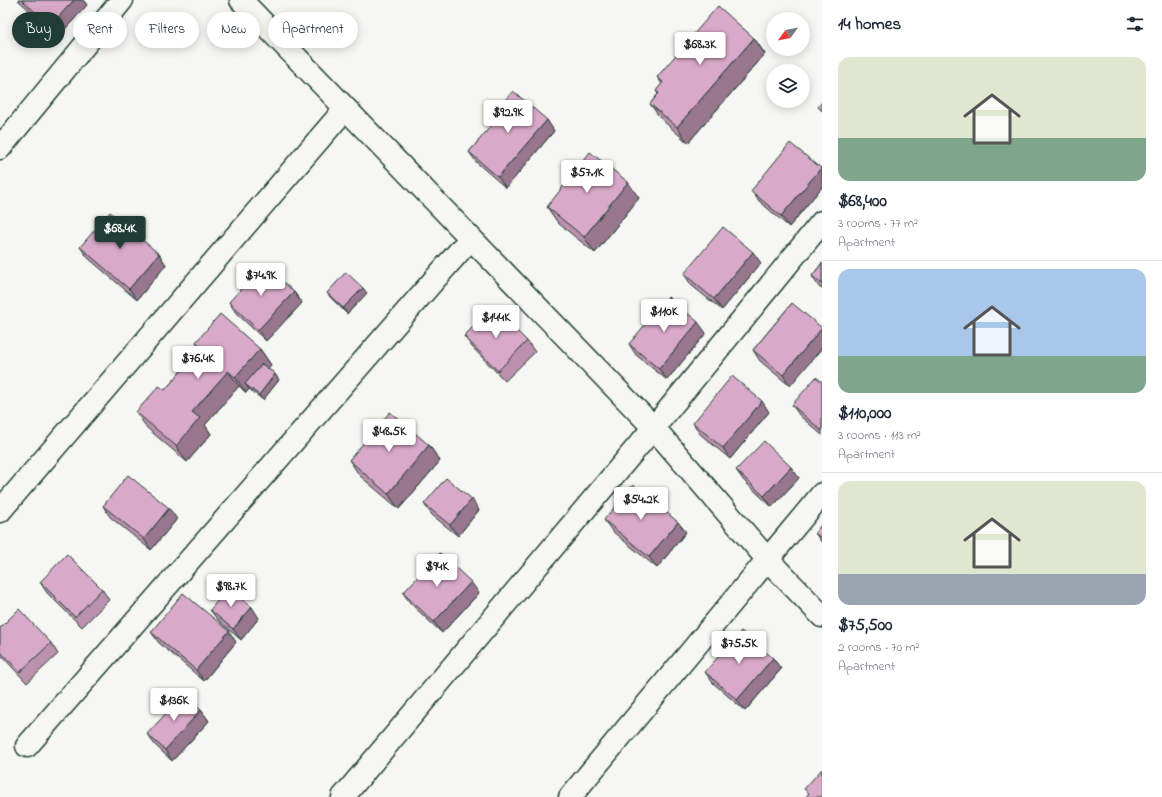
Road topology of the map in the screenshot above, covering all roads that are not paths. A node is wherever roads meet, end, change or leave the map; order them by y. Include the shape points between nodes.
1 (122, 0) edge
2 (241, 0) edge
3 (345, 109) junction
4 (0, 148) edge
5 (822, 222) edge
6 (470, 239) junction
7 (653, 427) junction
8 (822, 494) edge
9 (0, 511) edge
10 (768, 560) junction
11 (822, 616) edge
12 (27, 746) dead end
13 (343, 797) edge
14 (570, 797) edge

1 - 4 street
2 - 3 street
3 - 6 street
3 - 9 street
5 - 7 street
6 - 7 street
6 - 12 street
7 - 10 street
7 - 13 street
8 - 10 street
10 - 11 street
10 - 14 street

